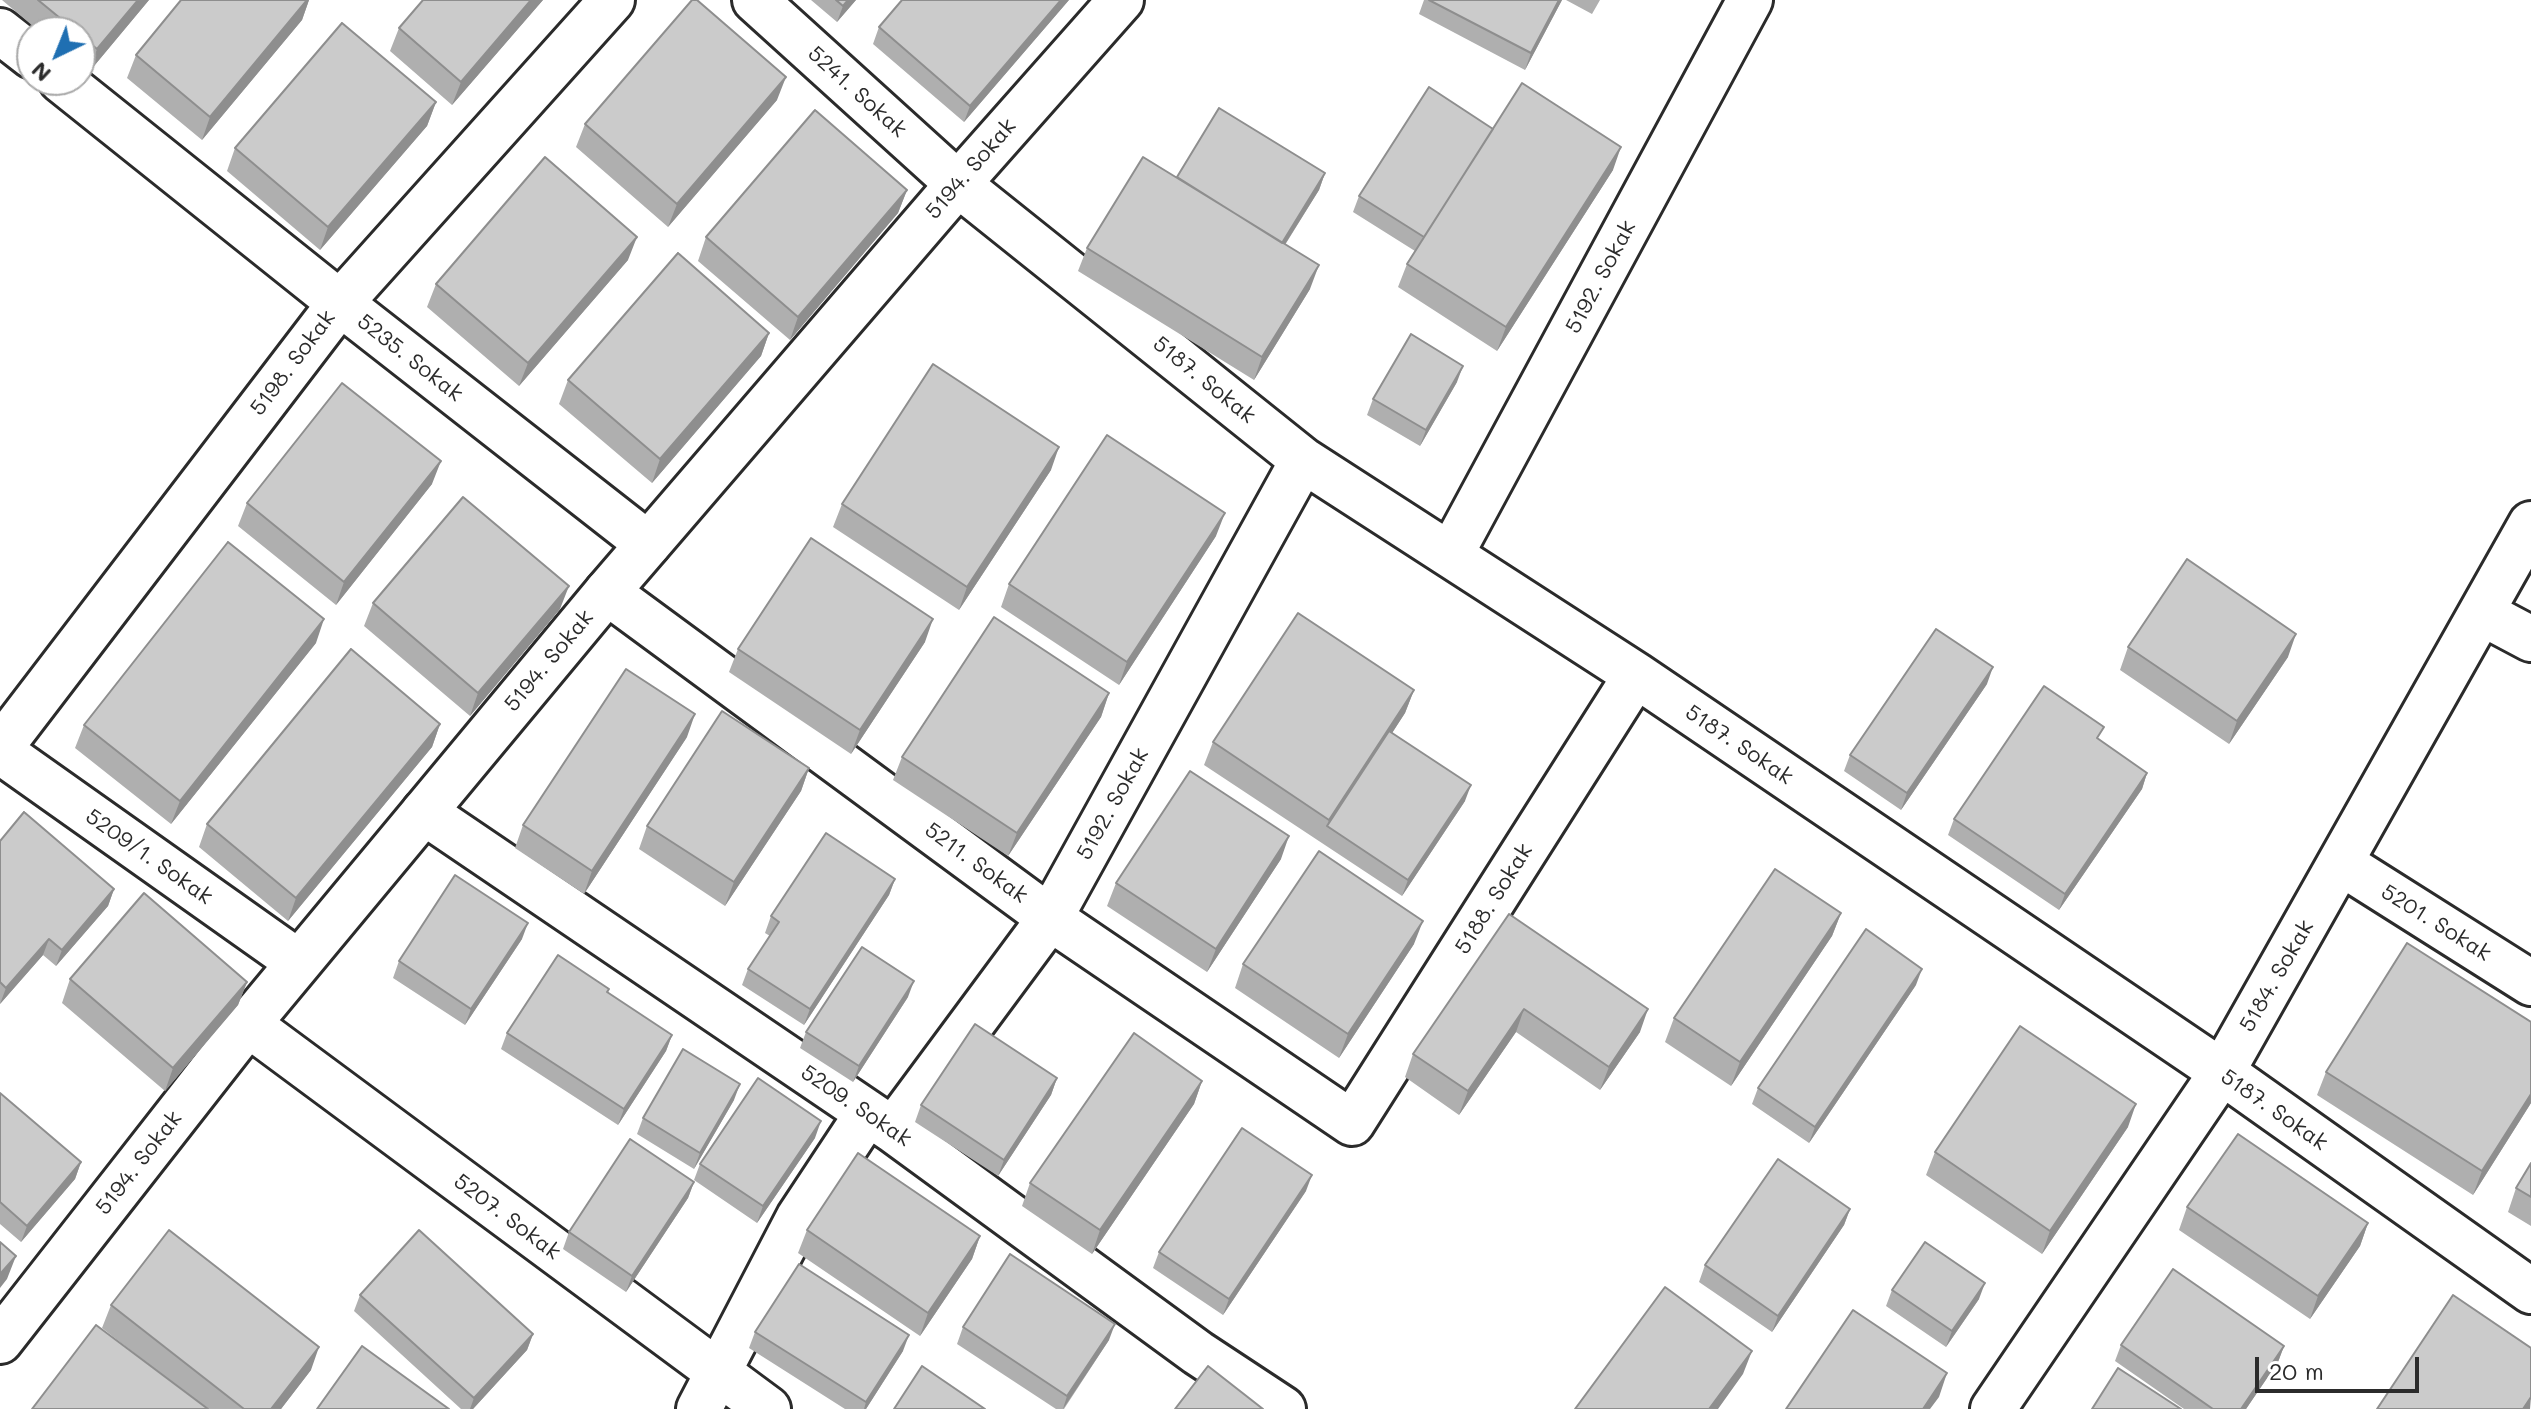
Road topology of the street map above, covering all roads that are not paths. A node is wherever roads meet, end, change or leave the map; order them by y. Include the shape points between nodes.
1 (612, 0) edge
2 (755, 0) edge
3 (1121, 0) edge
4 (1750, 0) edge
5 (0, 31) edge
6 (16, 44) edge
7 (81, 96) edge
8 (958, 184) junction
9 (340, 303) junction
10 (1303, 460) junction
11 (2531, 524) edge
12 (648, 544) junction
13 (1451, 554) junction
14 (607, 592) junction
15 (2482, 613) junction
16 (2531, 639) edge
17 (1636, 675) junction
18 (0, 749) edge
19 (424, 812) junction
20 (2341, 863) junction
21 (1050, 918) junction
22 (298, 962) junction
23 (2531, 983) edge
24 (248, 1024) junction
25 (2222, 1072) junction
26 (880, 1122) junction
27 (1352, 1123) joint
28 (2531, 1291) edge
29 (0, 1341) edge
30 (708, 1391) edge
31 (768, 1409) edge
32 (1283, 1409) edge
33 (1993, 1409) edge

1 - 9 street, 5198. Sokak
2 - 8 street, 5241. Sokak
3 - 8 street, 5194. Sokak
4 - 13 street, 5192. Sokak
5 - 6 street
7 - 9 street, 5235. Sokak
8 - 10 street, 5187. Sokak
8 - 12 street, 5194. Sokak
9 - 12 street, 5235. Sokak
9 - 18 street, 5198. Sokak
10 - 13 street, 5187. Sokak
10 - 21 street, 5192. Sokak
11 - 15 street, 5184. Sokak
12 - 14 street, 5194. Sokak
13 - 17 street, 5187. Sokak
14 - 19 street, 5194. Sokak
14 - 21 street, 5211. Sokak
15 - 16 street
15 - 20 street, 5184. Sokak
17 - 25 street, 5187. Sokak
17 - 27 street, 5188. Sokak
18 - 22 street, 5209/1. Sokak
19 - 22 street, 5194. Sokak
19 - 26 street, 5209. Sokak
20 - 23 street, 5201. Sokak
20 - 25 street, 5184. Sokak
21 - 26 street, 5192. Sokak
21 - 27 street, 5211. Sokak
22 - 24 street, 5194. Sokak
24 - 29 street, 5194. Sokak
24 - 30 street, 5207. Sokak
25 - 28 street, 5187. Sokak
25 - 33 street, 5184. Sokak
26 - 30 street, 5192. Sokak via 799,1217
26 - 32 street, 5209. Sokak
30 - 31 street, 5207. Sokak

